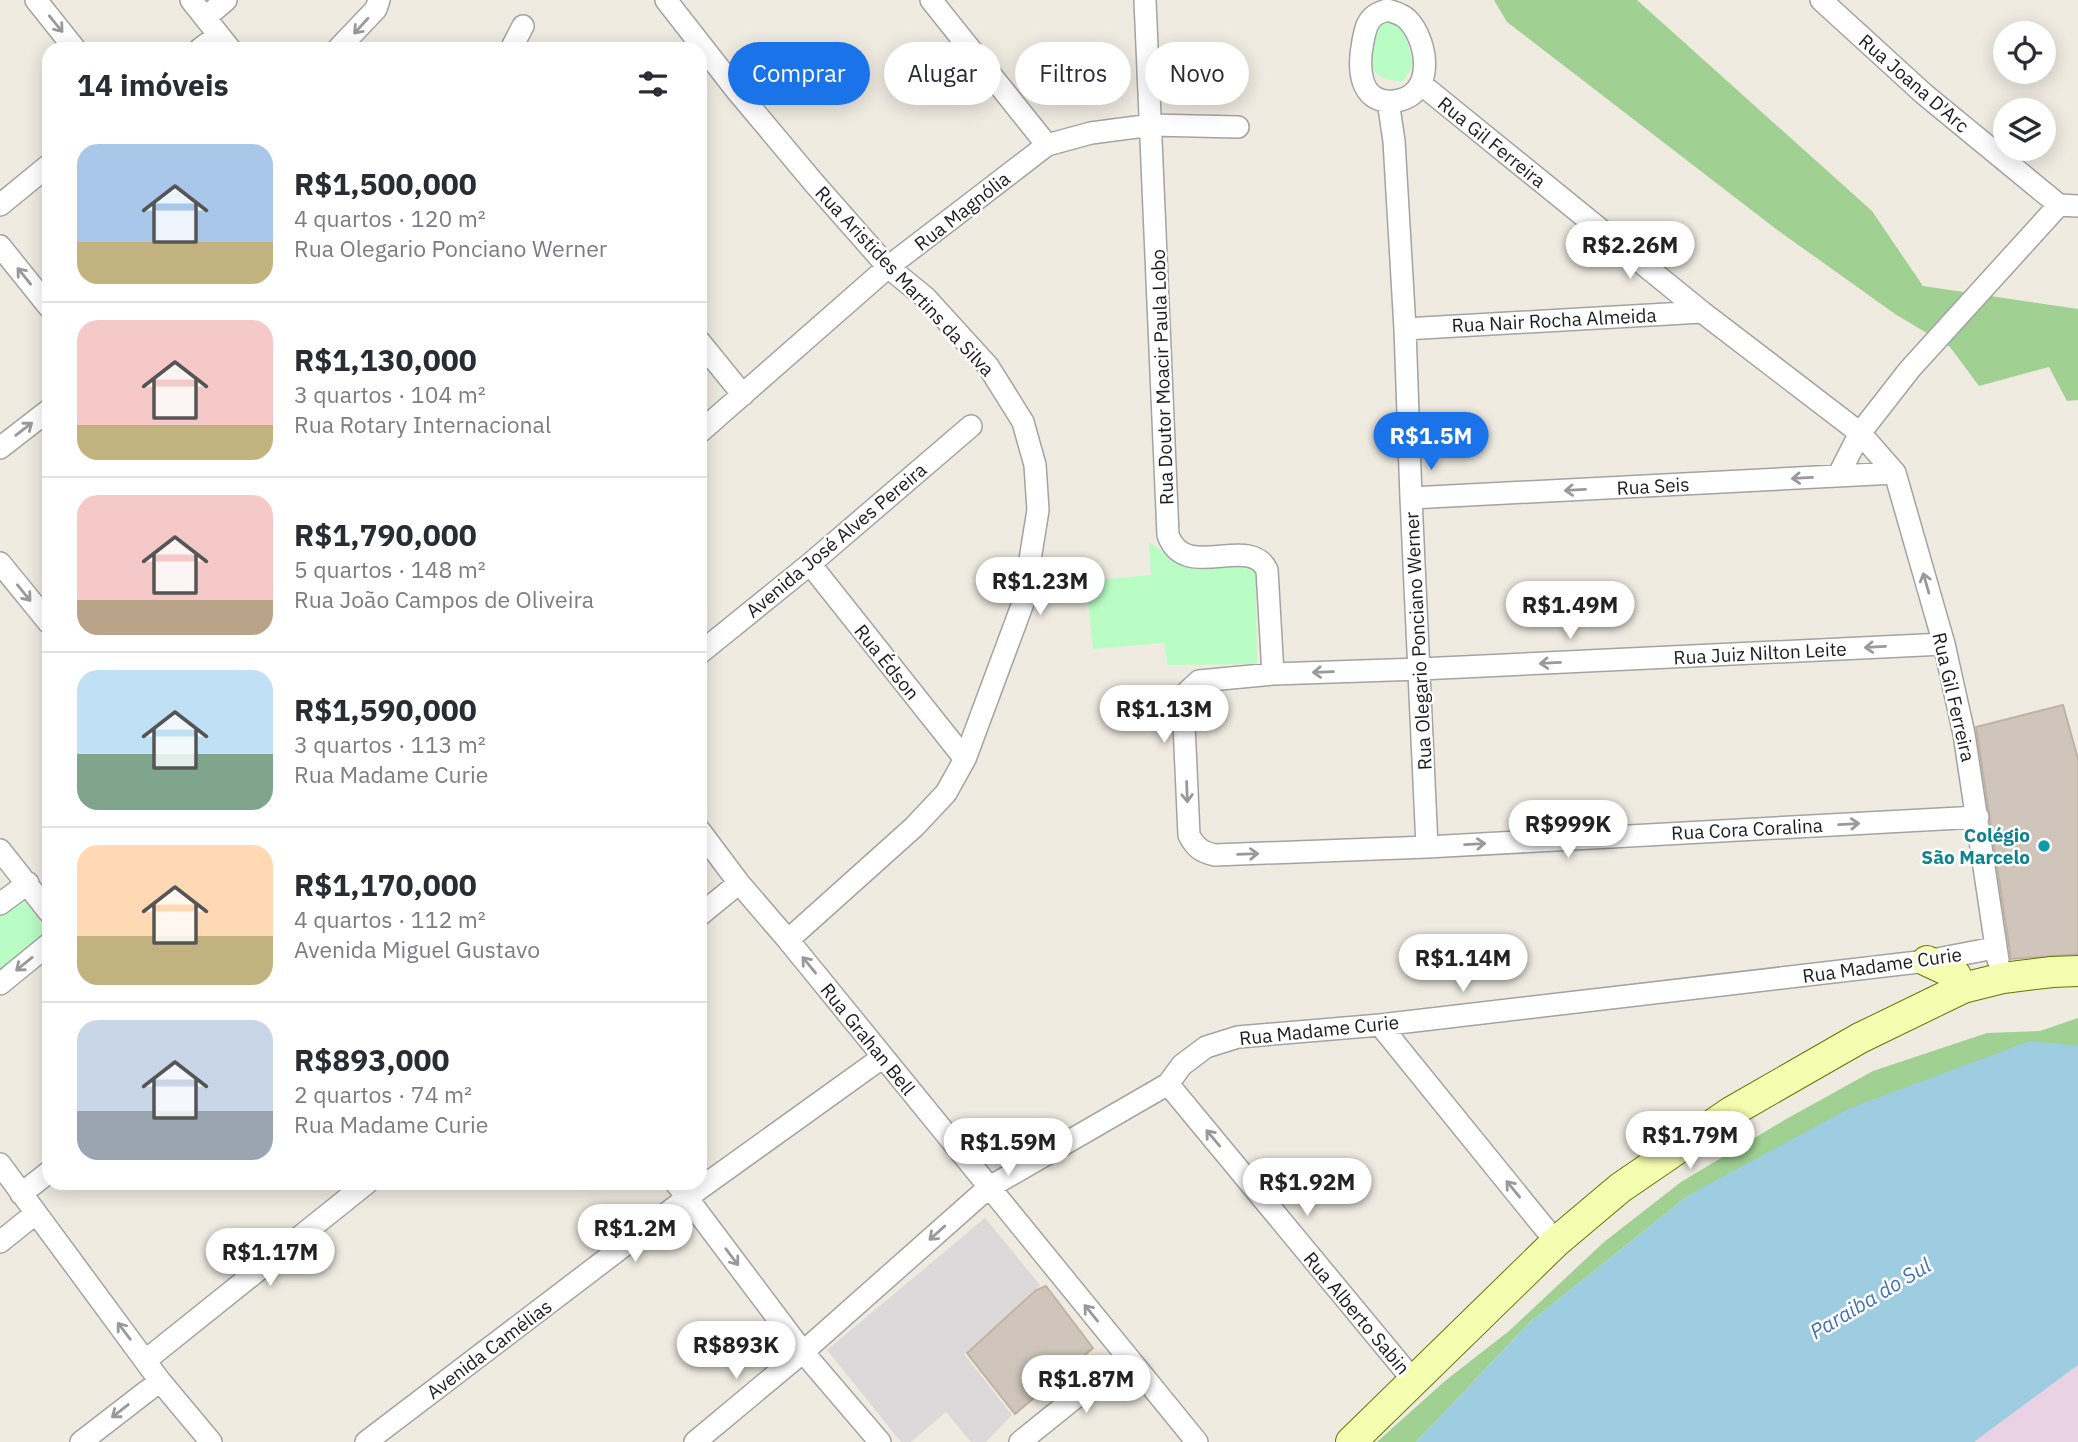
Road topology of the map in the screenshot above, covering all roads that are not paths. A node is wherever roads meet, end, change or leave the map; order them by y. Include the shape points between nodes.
1 (36, 0) edge
2 (191, 0) edge
3 (226, 0) edge
4 (379, 0) edge
5 (666, 0) edge
6 (931, 0) edge
7 (1145, 0) edge
8 (1821, 0) edge
9 (1387, 5) edge
10 (206, 17) junction
11 (523, 26) dead end
12 (69, 42) edge
13 (225, 42) edge
14 (345, 42) edge
15 (515, 42) edge
16 (699, 42) edge
17 (707, 52) edge
18 (1421, 84) junction
19 (1388, 101) junction
20 (1152, 125) junction
21 (1238, 127) dead end
22 (1047, 145) junction
23 (42, 171) edge
24 (0, 205) edge
25 (2068, 206) edge
26 (0, 246) edge
27 (888, 267) junction
28 (42, 298) edge
29 (1702, 312) junction
30 (1405, 329) junction
31 (707, 351) edge
32 (743, 395) junction
33 (42, 415) edge
34 (707, 426) edge
35 (971, 426) dead end
36 (1860, 433) junction
37 (0, 448) edge
38 (1895, 473) junction
39 (1838, 476) junction
40 (1410, 498) junction
41 (0, 563) edge
42 (810, 564) junction
43 (42, 614) edge
44 (1944, 644) junction
45 (707, 647) edge
46 (1420, 669) junction
47 (1273, 674) junction
48 (965, 760) junction
49 (1978, 817) junction
50 (1189, 835) joint
51 (707, 840) edge
52 (1427, 847) junction
53 (0, 850) edge
54 (28, 883) junction
55 (739, 883) junction
56 (42, 902) edge
57 (0, 904) edge
58 (707, 909) edge
59 (788, 940) junction
60 (1994, 948) junction
61 (42, 950) edge
62 (1927, 961) junction
63 (2078, 971) edge
64 (2003, 978) junction
65 (0, 984) edge
66 (1963, 988) junction
67 (1380, 1025) junction
68 (883, 1057) junction
69 (1168, 1084) junction
70 (0, 1164) edge
71 (707, 1173) edge
72 (42, 1178) edge
73 (988, 1188) junction
74 (358, 1190) edge
75 (682, 1190) edge
76 (21, 1195) junction
77 (35, 1214) junction
78 (0, 1242) edge
79 (1556, 1242) junction
80 (803, 1352) junction
81 (1126, 1356) junction
82 (146, 1360) junction
83 (1413, 1380) junction
84 (160, 1381) junction
85 (81, 1442) edge
86 (211, 1442) edge
87 (366, 1442) edge
88 (695, 1442) edge
89 (880, 1442) edge
90 (1020, 1442) edge
91 (1196, 1442) edge
92 (1351, 1442) edge

1 -> 12 street
2 - 10 street
3 - 10 street
4 -> 14 street
5 - 16 street, Rua Aristides Martins da Silva
6 - 22 street
7 - 20 street, Rua Doutor Moacir Paula Lobo
8 - 25 street, Rua Joana D'Arc via 1923,94
9 - 18 street via 1407,18 1419,38 1425,63
9 - 19 street via 1367,24 1359,71 1368,91
10 - 13 street
11 - 15 street
17 - 27 street, Rua Aristides Martins da Silva
18 - 19 street via 1407,98
18 - 29 street, Rua Gil Ferreira
19 - 30 street, Rua Olegario Ponciano Werner
20 - 21 street, Rua Magnólia
20 - 22 street, Rua Magnólia via 1091,133
20 - 47 street, Rua Doutor Moacir Paula Lobo via 1168,535 1179,552 1191,557 1253,556 1262,561 1267,570
22 - 27 street, Rua Magnólia
23 - 24 street
25 - 36 street via 1910,369
28 -> 26 street
27 - 32 street, Rua Magnólia
27 - 48 street, Rua Aristides Martins da Silva via 926,298 988,366 1023,422 1035,465 1038,510 1023,603
29 - 30 street, Rua Nair Rocha Almeida
29 - 36 street, Rua Gil Ferreira
30 - 40 street, Rua Olegario Ponciano Werner
31 - 32 street
32 - 34 street, Rua Magnólia
37 -> 33 street
35 - 42 street, Avenida José Alves Pereira
36 - 38 street, Rua Gil Ferreira
36 - 39 street
38 - 39 street, Rua Seis
44 -> 38 street, Rua Gil Ferreira
39 -> 40 street, Rua Seis
40 - 46 street, Rua Olegario Ponciano Werner
41 -> 43 street
42 - 45 street, Avenida José Alves Pereira
42 - 48 street, Rua Édson
44 -> 46 street, Rua Juiz Nilton Leite
44 - 49 street, Rua Gil Ferreira
46 -> 47 street, Rua Juiz Nilton Leite
46 - 52 street, Rua Olegario Ponciano Werner
47 -> 50 street, Rua Juiz Nilton Leite via 1199,681 1185,694
48 - 59 street, Rua Aristides Martins da Silva via 946,793 914,827
52 -> 49 street, Rua Cora Coralina
49 - 60 street, Rua Gil Ferreira
50 -> 52 street, Rua Cora Coralina via 1203,853 1215,855
51 - 55 street, Rua Grahan Bell
53 - 54 street
54 - 56 street
54 - 57 street
55 - 58 street
55 - 59 street, Rua Grahan Bell
68 -> 59 street, Rua Grahan Bell
60 - 62 street, Rua Madame Curie
60 - 64 street, Rua Gil Ferreira
61 -> 65 street
62 - 66 main road via 1955,974
62 - 67 street, Rua Madame Curie
63 - 64 main road
64 - 66 main road
66 - 79 main road via 1860,1038 1731,1112 1620,1188
67 - 69 street, Rua Madame Curie via 1238,1037 1206,1047 1182,1065
79 -> 67 street
68 - 71 street, Avenida Camélias
68 - 73 street, Rua Grahan Bell
69 - 73 street, Rua Madame Curie
83 -> 69 street, Rua Alberto Sabin
70 - 76 street
72 - 76 street
73 -> 80 street, Rua Madame Curie
81 -> 73 street, Rua Grahan Bell
74 - 82 street
75 -> 80 street
75 - 87 street, Avenida Camélias
76 - 77 street
77 - 78 street
82 -> 77 street
79 - 83 main road
80 - 88 street, Rua Madame Curie
80 - 89 street
81 - 90 street
81 - 91 street, Rua Grahan Bell
82 - 84 street
83 - 92 main road
84 -> 85 street
84 - 86 street

